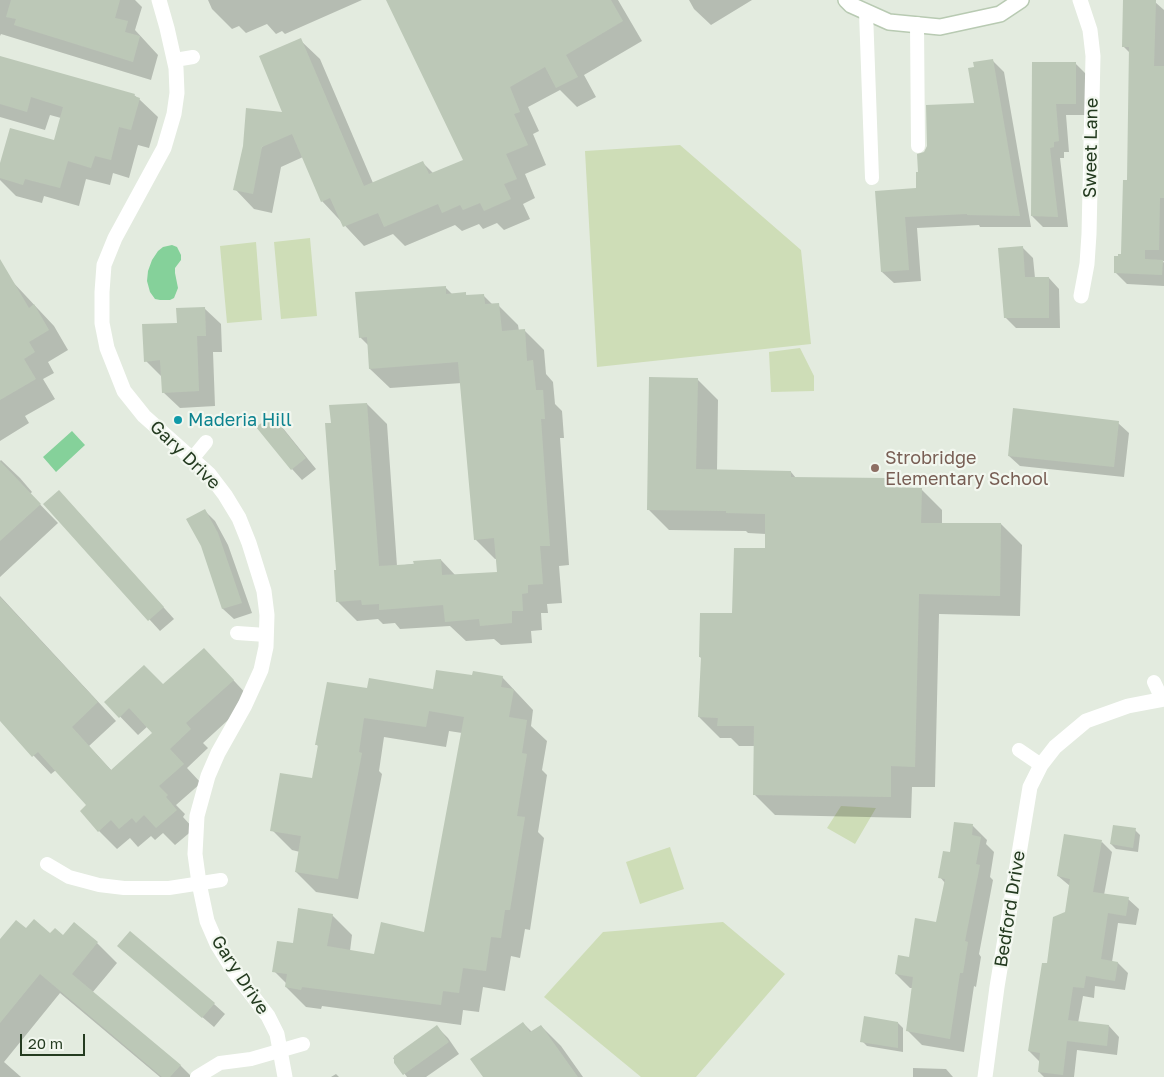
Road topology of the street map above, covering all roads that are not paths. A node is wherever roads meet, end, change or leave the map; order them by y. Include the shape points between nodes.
1 (159, 0) edge
2 (171, 0) edge
3 (1021, 0) edge
4 (1080, 0) edge
5 (848, 3) edge
6 (866, 12) junction
7 (917, 24) junction
8 (167, 28) junction
9 (193, 57) dead end
10 (175, 60) junction
11 (918, 146) dead end
12 (872, 178) dead end
13 (1082, 296) dead end
14 (206, 442) dead end
15 (192, 459) junction
16 (237, 633) dead end
17 (266, 636) junction
18 (1154, 682) dead end
19 (1163, 699) edge
20 (1018, 750) dead end
21 (1041, 765) junction
22 (47, 864) dead end
23 (220, 880) dead end
24 (199, 883) junction
25 (303, 1044) dead end
26 (280, 1051) junction
27 (197, 1077) edge
28 (284, 1077) edge
29 (985, 1077) edge

1 - 8 street, Gary Drive
2 - 8 street, Gary Drive
3 - 7 street via 1000,14 940,26
4 - 13 street, Sweet Lane via 1090,30 1093,56 1089,234
5 - 6 street
6 - 7 street via 889,22
6 - 12 lane
7 - 11 lane
8 - 10 street, Gary Drive
9 - 10 lane
10 - 15 street, Gary Drive via 177,93 164,148 104,264 102,323 107,348 124,391 144,416
14 - 15 lane
15 - 17 street, Gary Drive via 209,474 239,518 264,592
16 - 17 lane
17 - 24 street, Gary Drive via 261,670 218,753 202,798 195,835
18 - 19 lane
19 - 21 street, Bedford Drive via 1128,706 1086,721 1055,747
20 - 21 lane
21 - 29 street, Bedford Drive via 1030,787
22 - 24 lane via 69,877 99,885 143,889
23 - 24 lane
24 - 26 street, Gary Drive via 207,921 217,944 268,1016
25 - 26 lane
26 - 27 lane via 220,1063
26 - 28 street, Gary Drive

